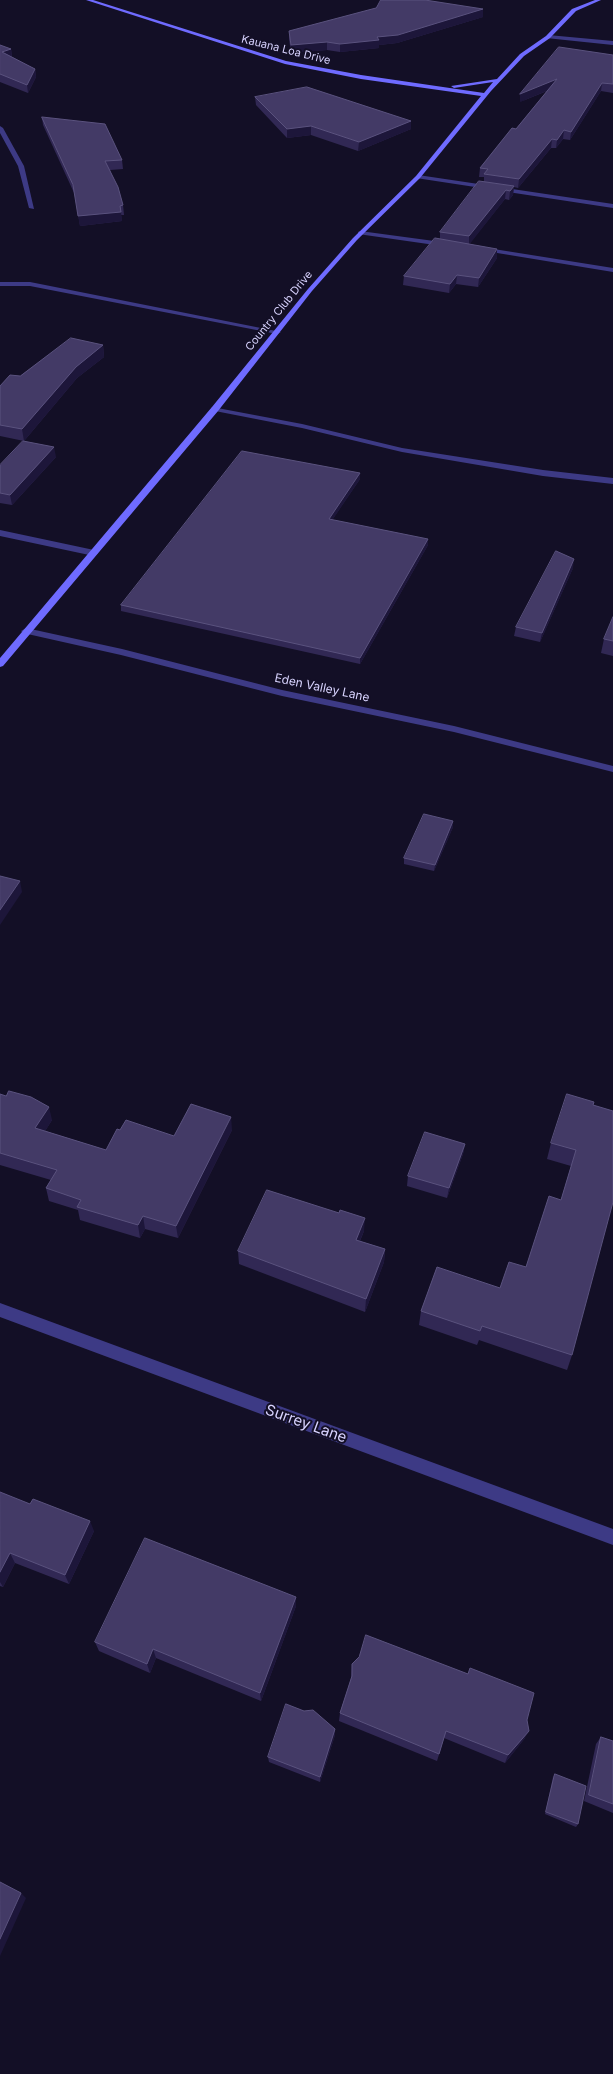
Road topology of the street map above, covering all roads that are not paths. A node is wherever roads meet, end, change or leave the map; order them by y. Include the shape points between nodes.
1 (88, 0) edge
2 (599, 0) edge
3 (548, 37) junction
4 (613, 43) edge
5 (499, 80) junction
6 (436, 88) junction
7 (486, 95) junction
8 (0, 128) edge
9 (418, 177) junction
10 (613, 206) edge
11 (32, 208) dead end
12 (360, 234) junction
13 (462, 246) edge
14 (471, 248) edge
15 (613, 270) edge
16 (0, 284) edge
17 (277, 332) junction
18 (215, 409) junction
19 (613, 481) edge
20 (0, 533) edge
21 (94, 553) junction
22 (26, 631) junction
23 (0, 664) edge
24 (613, 769) edge
25 (0, 1310) edge
26 (613, 1537) edge

1 - 6 street, Kauana Loa Drive via 285,62
2 - 3 street, Country Club Drive via 574,10
3 - 4 street
3 - 5 street, Country Club Drive via 522,54
5 - 6 street
5 - 7 street, Country Club Drive
6 - 7 street, Kauana Loa Drive
7 - 9 street, Country Club Drive
8 - 11 street via 21,166
9 - 10 street
9 - 12 street, Country Club Drive
12 - 13 street
12 - 17 street, Country Club Drive
14 - 15 street
16 - 17 street via 30,284
17 - 18 street, Country Club Drive
18 - 19 street via 402,450
18 - 21 street, Country Club Drive
20 - 21 street
21 - 22 street, Country Club Drive
22 - 23 street, Country Club Drive
22 - 24 street, Eden Valley Lane via 282,693 454,729
25 - 26 street, Surrey Lane

